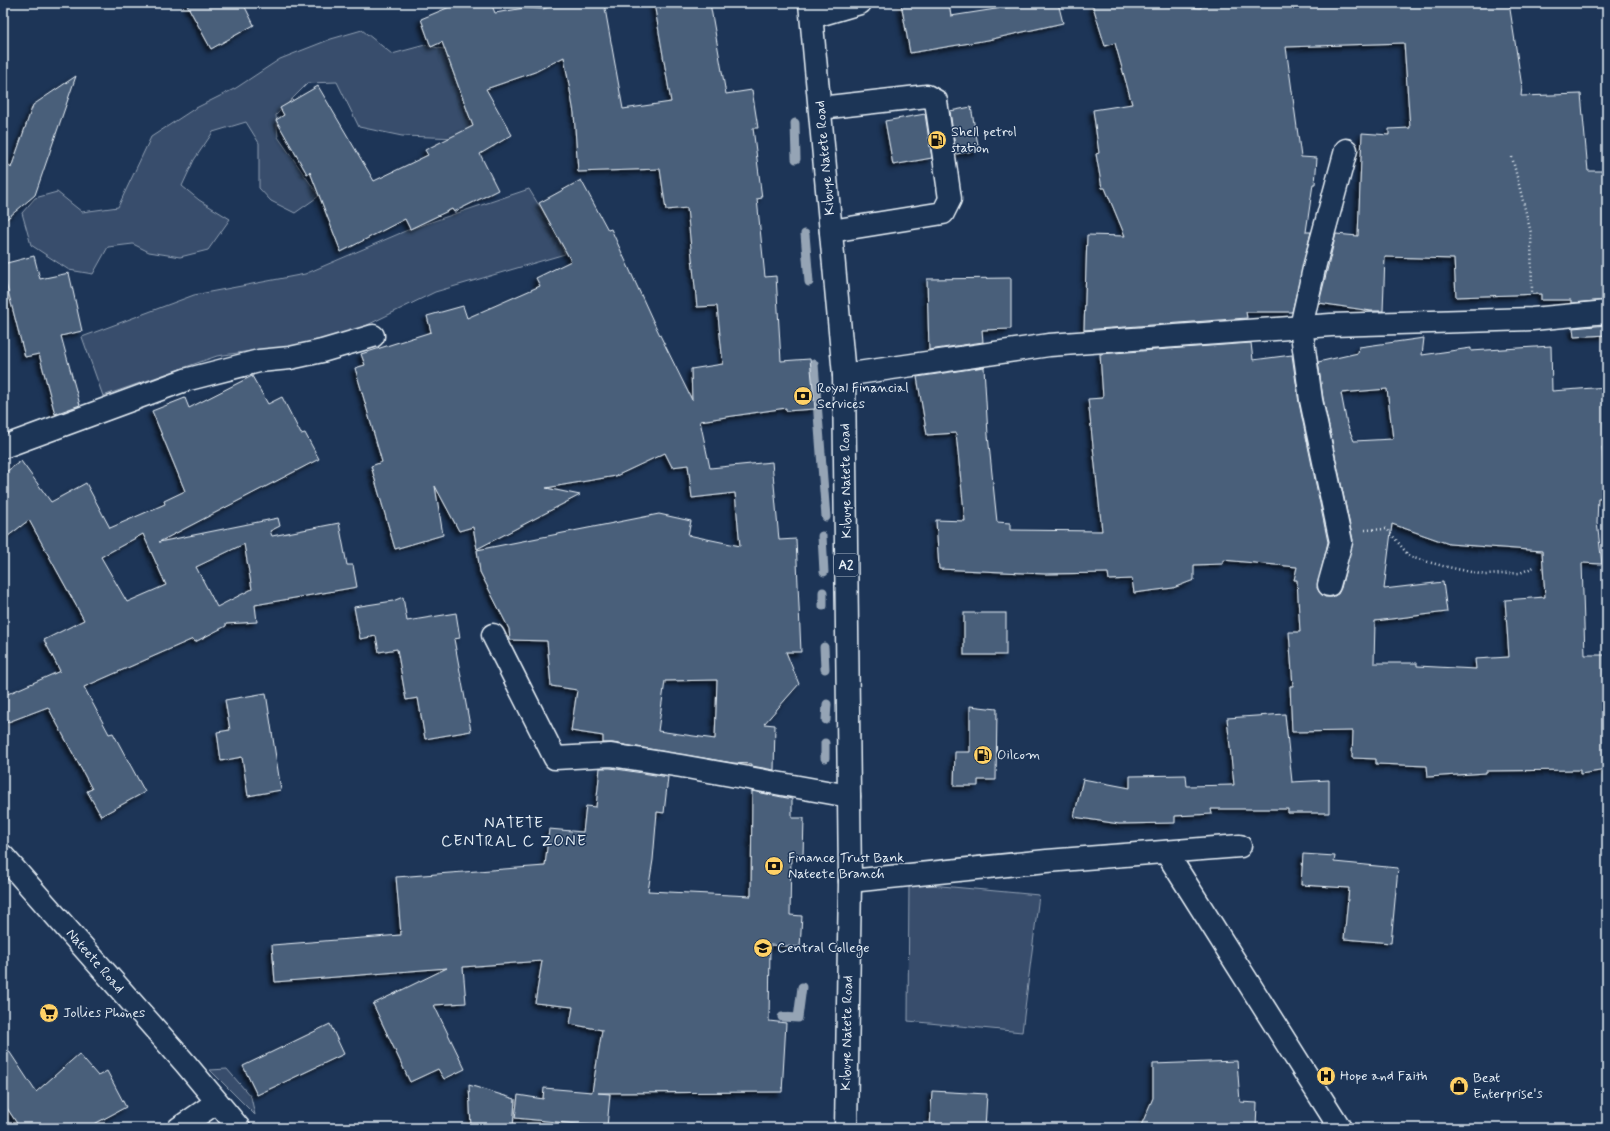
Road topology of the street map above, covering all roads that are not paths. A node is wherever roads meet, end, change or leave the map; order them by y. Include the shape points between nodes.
1 (860, 3) edge
2 (811, 10) edge
3 (820, 108) junction
4 (1346, 150) dead end
5 (831, 231) junction
6 (1607, 312) edge
7 (1301, 327) junction
8 (373, 336) dead end
9 (844, 375) junction
10 (3, 447) edge
11 (1329, 585) dead end
12 (493, 635) dead end
13 (849, 796) junction
14 (1240, 846) dead end
15 (1166, 852) junction
16 (3, 856) edge
17 (850, 881) junction
18 (217, 1102) junction
19 (179, 1128) edge
20 (239, 1128) edge
21 (846, 1128) edge
22 (1340, 1128) edge

1 - 2 street
2 - 3 street, Kibuye Natete Road / A2
3 - 5 street, Kibuye Natete Road / A2
3 - 5 street via 926,96 936,101 950,199 943,213
4 - 7 street
5 - 9 street, Kibuye Natete Road / A2
6 - 7 street via 1532,319
7 - 9 street via 1049,345
7 - 11 street via 1311,400 1341,542
8 - 10 street via 322,351 259,361 185,380
9 - 13 street, Kibuye Natete Road / A2
12 - 13 street via 555,758 611,755
13 - 17 street, Kibuye Natete Road / A2
14 - 15 street
15 - 17 street via 1047,860
15 - 22 street
16 - 18 street, Nateete Road
17 - 21 street, Kibuye Natete Road / A2
18 - 19 street
18 - 20 street, Nateete Road

